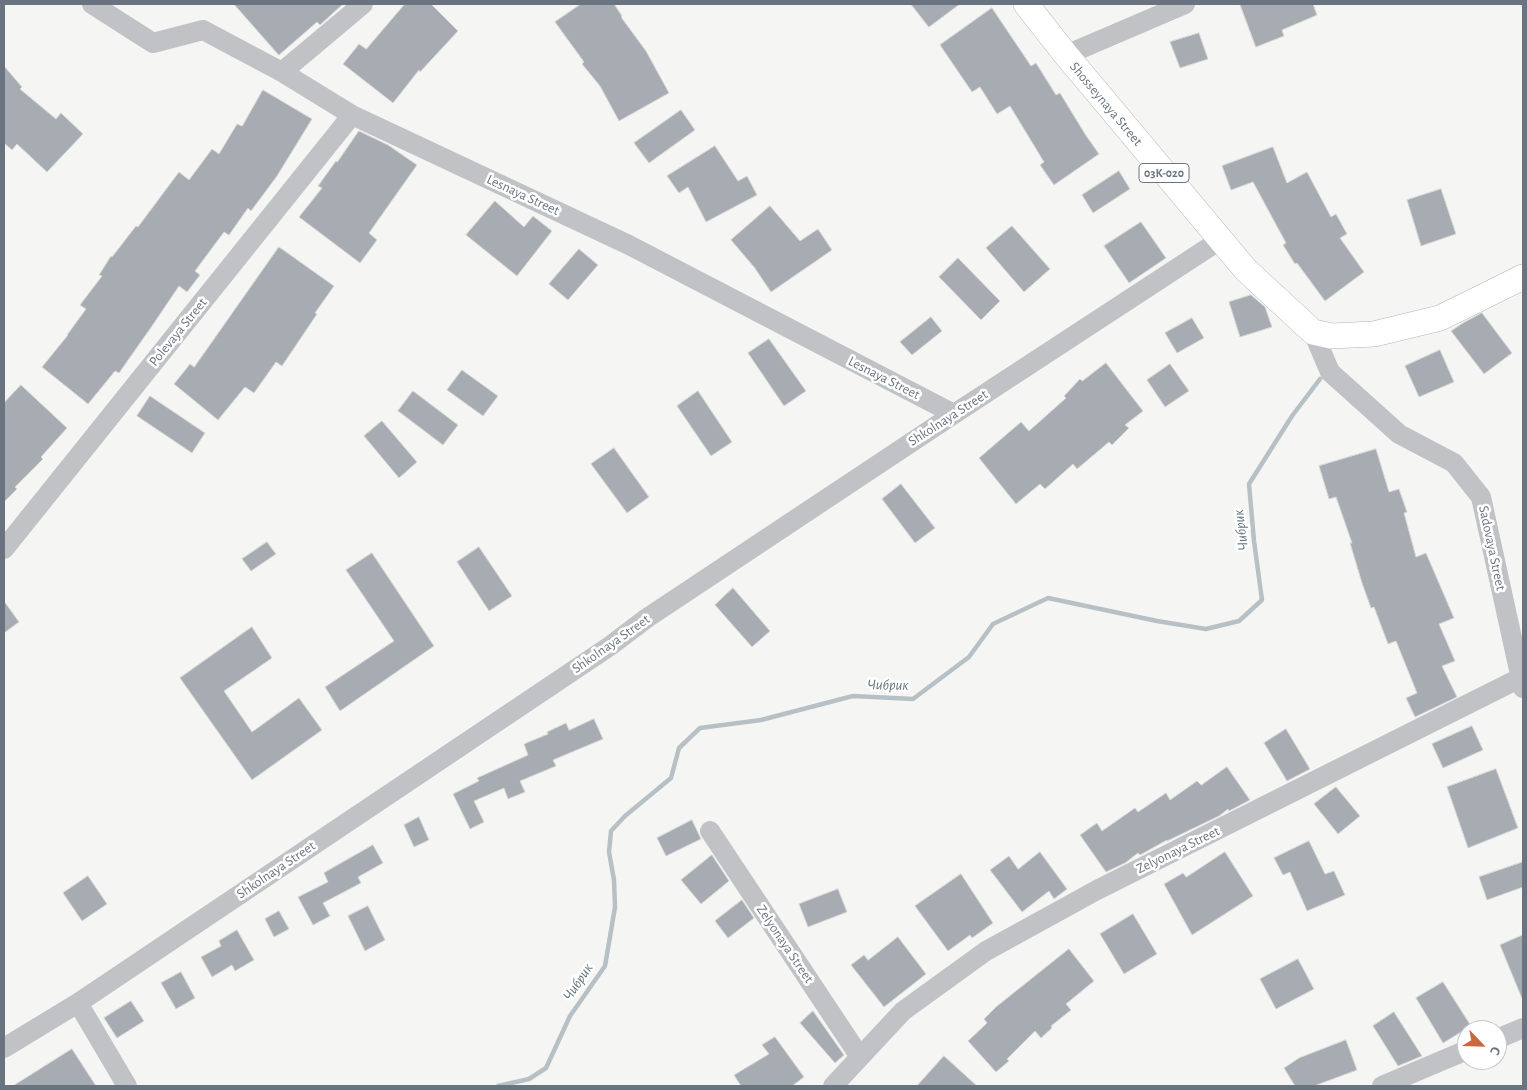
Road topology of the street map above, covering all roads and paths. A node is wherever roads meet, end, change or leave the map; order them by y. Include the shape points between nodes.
1 (92, 4) edge
2 (363, 4) edge
3 (1026, 4) edge
4 (1185, 4) edge
5 (1066, 55) junction
6 (282, 72) junction
7 (352, 114) junction
8 (1220, 240) junction
9 (1523, 278) edge
10 (1312, 332) junction
11 (954, 414) junction
12 (4, 549) edge
13 (1522, 683) edge
14 (710, 831) dead end
15 (78, 1003) junction
16 (1523, 1028) edge
17 (1507, 1035) edge
18 (4, 1048) edge
19 (1457, 1054) edge
20 (860, 1057) junction
21 (127, 1086) edge
22 (834, 1086) edge
23 (1382, 1086) edge

1 - 6 street, Lesnaya Street via 153,42 203,30
2 - 6 street
3 - 5 main road, Shosseynaya Street / 03К-020
4 - 5 street
5 - 8 main road, Shosseynaya Street / 03К-020
6 - 7 street, Lesnaya Street
7 - 11 street, Lesnaya Street via 629,246
7 - 12 street, Polevaya Street
8 - 10 main road, Shosseynaya Street / 03К-020 via 1246,270
8 - 11 street, Shkolnaya Street
9 - 10 main road via 1440,318 1374,334 1331,336
10 - 13 street, Sadovaya Street via 1330,372 1399,434 1454,463 1481,497
11 - 15 street, Shkolnaya Street
13 - 20 street, Zelyonaya Street via 1097,890 986,950 903,1011
14 - 20 street, Zelyonaya Street
15 - 18 street, Shkolnaya Street
15 - 21 street
16 - 17 street
19 - 23 street
20 - 22 street, Zelyonaya Street

